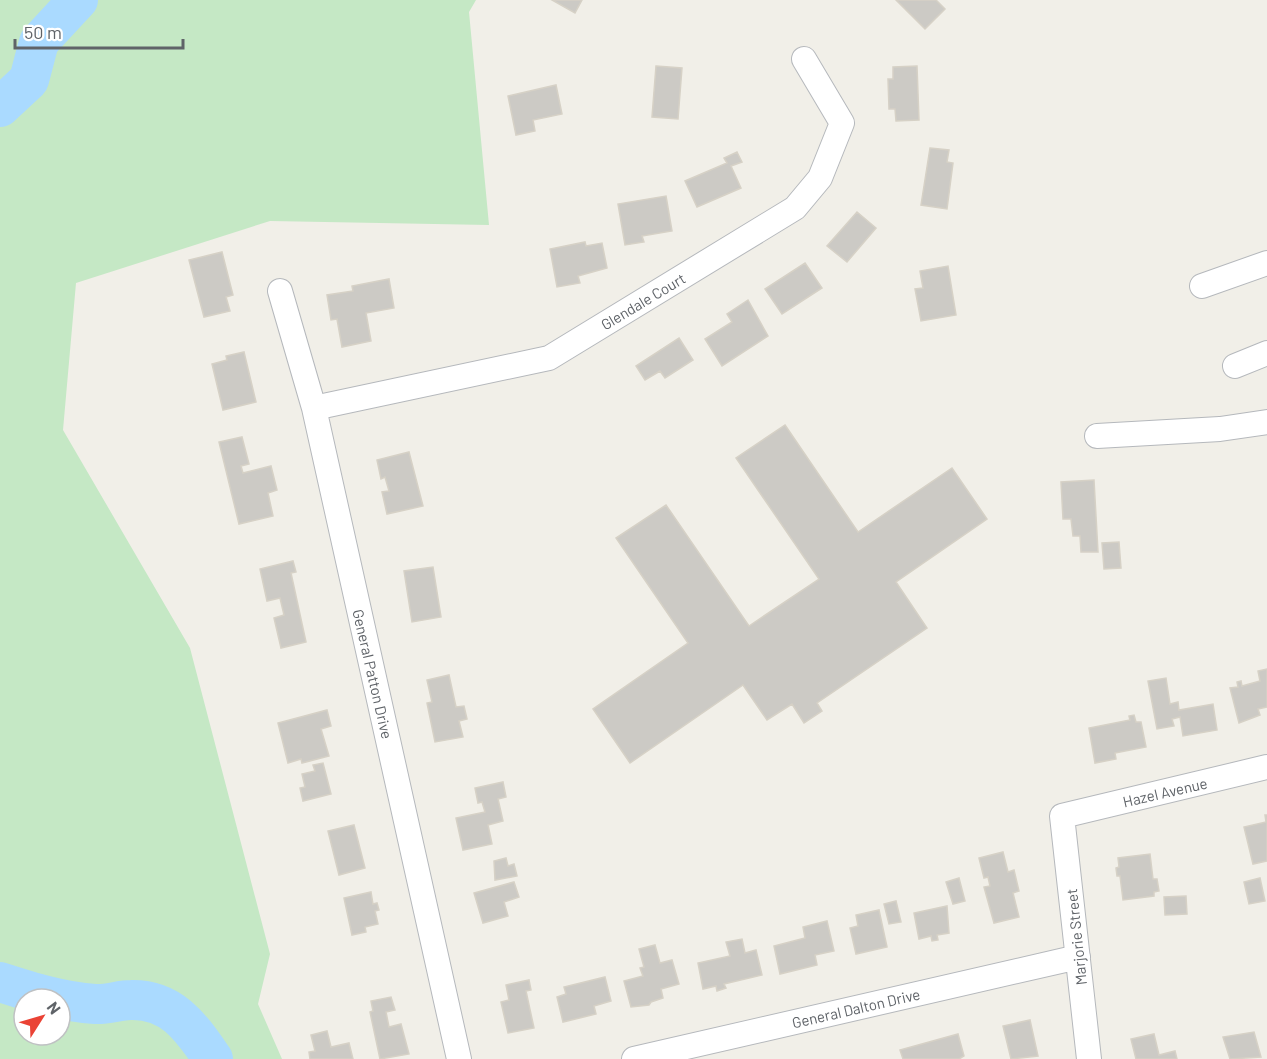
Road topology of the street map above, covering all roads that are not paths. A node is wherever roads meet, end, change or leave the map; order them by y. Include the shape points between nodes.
1 (804, 59) dead end
2 (1267, 263) edge
3 (1202, 286) dead end
4 (280, 291) dead end
5 (1267, 353) edge
6 (1235, 366) dead end
7 (314, 408) junction
8 (1267, 422) edge
9 (1097, 436) dead end
10 (1267, 767) edge
11 (1062, 816) joint
12 (1078, 957) junction
13 (459, 1059) edge
14 (634, 1059) edge
15 (1089, 1059) edge

1 - 7 street, Glendale Court via 842,123 820,178 795,208 549,358
2 - 3 street
4 - 7 street, General Patton Drive
5 - 6 street
7 - 13 street, General Patton Drive
8 - 9 street via 1220,429
10 - 11 street, Hazel Avenue
11 - 12 street, Marjorie Street
12 - 14 street, General Dalton Drive
12 - 15 street, Marjorie Street

